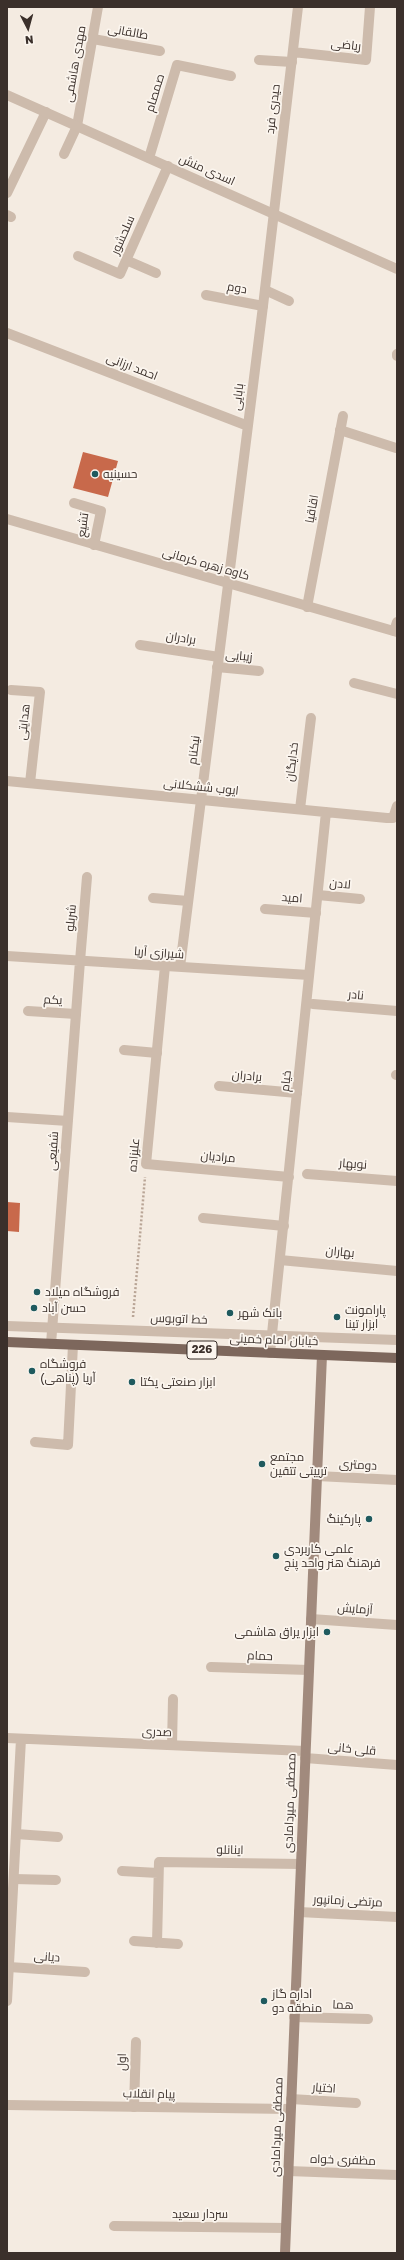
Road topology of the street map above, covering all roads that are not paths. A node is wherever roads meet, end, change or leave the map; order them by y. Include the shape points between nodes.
1 (98, 7) edge
2 (298, 7) edge
3 (370, 7) edge
4 (92, 39) junction
5 (160, 51) dead end
6 (293, 52) junction
7 (259, 60) dead end
8 (292, 62) junction
9 (232, 76) dead end
10 (7, 94) edge
11 (46, 112) junction
12 (77, 126) junction
13 (64, 154) dead end
14 (149, 158) junction
15 (168, 166) junction
16 (7, 193) edge
17 (274, 214) junction
18 (78, 256) dead end
19 (126, 260) junction
20 (397, 269) edge
21 (156, 273) dead end
22 (265, 290) junction
23 (206, 296) dead end
24 (289, 301) dead end
25 (263, 306) junction
26 (7, 333) edge
27 (343, 416) dead end
28 (248, 426) junction
29 (340, 430) junction
30 (396, 448) dead end
31 (74, 503) dead end
32 (7, 519) edge
33 (94, 545) junction
34 (228, 584) junction
35 (308, 607) junction
36 (396, 629) edge
37 (140, 645) dead end
38 (218, 662) junction
39 (259, 671) dead end
40 (354, 683) dead end
41 (11, 690) dead end
42 (397, 694) edge
43 (310, 718) dead end
44 (7, 781) edge
45 (30, 783) junction
46 (201, 800) junction
47 (397, 806) edge
48 (300, 809) junction
49 (326, 812) junction
50 (87, 877) dead end
51 (318, 895) junction
52 (153, 898) dead end
53 (360, 899) dead end
54 (188, 901) junction
55 (265, 909) dead end
56 (316, 913) junction
57 (7, 956) edge
58 (80, 961) junction
59 (165, 966) junction
60 (180, 967) junction
61 (309, 975) junction
62 (313, 1004) dead end
63 (28, 1011) dead end
64 (397, 1011) edge
65 (76, 1014) junction
66 (124, 1050) dead end
67 (157, 1053) junction
68 (219, 1086) dead end
69 (297, 1093) junction
70 (7, 1117) edge
71 (68, 1121) junction
72 (146, 1164) joint
73 (307, 1174) dead end
74 (289, 1177) junction
75 (397, 1181) edge
76 (203, 1218) dead end
77 (284, 1226) junction
78 (280, 1260) junction
79 (397, 1271) edge
80 (7, 1326) edge
81 (52, 1327) junction
82 (272, 1336) junction
83 (397, 1340) edge
84 (7, 1342) edge
85 (51, 1344) junction
86 (73, 1345) junction
87 (270, 1353) junction
88 (322, 1355) junction
89 (397, 1358) edge
90 (35, 1442) dead end
91 (317, 1476) junction
92 (397, 1480) edge
93 (311, 1619) junction
94 (397, 1625) edge
95 (211, 1667) dead end
96 (309, 1670) junction
97 (173, 1699) dead end
98 (7, 1738) edge
99 (21, 1739) junction
100 (172, 1745) junction
101 (305, 1754) junction
102 (397, 1765) edge
103 (16, 1834) junction
104 (58, 1837) dead end
105 (301, 1864) junction
106 (159, 1867) junction
107 (122, 1871) dead end
108 (14, 1879) junction
109 (56, 1880) dead end
110 (299, 1912) junction
111 (9, 1915) edge
112 (397, 1917) edge
113 (134, 1942) dead end
114 (157, 1943) junction
115 (178, 1944) dead end
116 (9, 1967) junction
117 (84, 1972) dead end
118 (7, 1992) edge
119 (7, 2001) edge
120 (294, 2017) junction
121 (368, 2019) dead end
122 (136, 2042) dead end
123 (356, 2103) dead end
124 (291, 2104) junction
125 (7, 2105) edge
126 (134, 2107) junction
127 (288, 2171) junction
128 (397, 2175) edge
129 (114, 2226) dead end
130 (286, 2228) junction
131 (285, 2253) edge

1 - 4 street, مهدی هاشمی
2 - 6 street, حیدری فرد
3 - 6 street, ریاضی via 366,60
4 - 5 street, طالقانی
4 - 12 street, مهدی هاشمی
6 - 8 street, حیدری فرد
7 - 8 street
8 - 17 street, حیدری فرد
9 - 14 street, صمصام via 177,65
10 - 11 street, اسدی منش
11 - 12 street, اسدی منش
11 - 16 street
12 - 13 street, مهدی هاشمی
12 - 14 street, اسدی منش
14 - 15 street, اسدی منش
15 - 17 street, اسدی منش
15 - 19 street, سلحشور
17 - 20 street, اسدی منش
17 - 22 street, بابایی
18 - 19 street, سلحشور via 120,274
19 - 21 street
22 - 24 street
22 - 25 street, بابایی
23 - 25 street, دوم
25 - 28 street, بابایی
26 - 28 street, احمد ارزانی
27 - 29 street, اقاقیا
28 - 34 street, بابایی
29 - 30 street
29 - 35 street, اقاقیا
31 - 33 street, تشیع via 101,510
32 - 33 street, کاوه زهره کرمانی
33 - 34 street, کاوه زهره کرمانی
34 - 35 street, کاوه زهره کرمانی
34 - 38 street, نیکنام
35 - 36 street, کاوه زهره کرمانی
37 - 38 street, برادران
38 - 39 street, زیبایی
38 - 46 street, نیکنام
40 - 42 street
41 - 45 street, هدایتی via 40,692
43 - 48 street, خدایگان
44 - 45 street, ایوب ششکلانی
45 - 46 street, ایوب ششکلانی
46 - 48 street, ایوب ششکلانی
46 - 54 street, نیکنام
47 - 49 street, ایوب ششکلانی via 393,818
48 - 49 street, ایوب ششکلانی
49 - 51 street, خیام
50 - 58 street, شربلو
51 - 53 street, لادن
51 - 56 street, خیام
52 - 54 street
54 - 60 street, نیکنام
55 - 56 street, امید
56 - 61 street, خیام
57 - 58 street, شیرازی آریا
58 - 59 street, شیرازی آریا
58 - 65 street, شفیعی
59 - 60 street, شیرازی آریا
59 - 67 street, علیزاده
60 - 61 street, شیرازی آریا
61 - 69 street, خیام
62 - 64 street, نادر
63 - 65 street, یکم
65 - 71 street, شفیعی
66 - 67 street
67 - 72 street, علیزاده
68 - 69 street, برادران
69 - 74 street, خیام
70 - 71 street
71 - 81 street, شفیعی
72 - 74 street, مرادیان
73 - 75 street, نوبهار
74 - 77 street, خیام
76 - 77 street
77 - 78 street, خیام
78 - 79 street, بهاران
78 - 82 street, خیام
80 - 81 street, خط اتوبوس
81 - 82 street, خط اتوبوس
81 - 85 street, شفیعی
82 - 83 street, خط اتوبوس
82 - 87 street, خیام
84 - 85 main road, خیابان امام خمینی / 226
85 - 86 main road, خیابان امام خمینی / 226
86 - 87 main road, خیابان امام خمینی / 226
86 - 90 street via 68,1446
87 - 88 main road, خیابان امام خمینی / 226
88 - 89 main road, خیابان امام خمینی / 226
88 - 91 main road, مصطفی میردامادی
91 - 92 street, دومتری
91 - 93 main road, مصطفی میردامادی
93 - 94 street, آزمایش
93 - 96 main road, مصطفی میردامادی
95 - 96 street, حمام
96 - 101 main road, مصطفی میردامادی
97 - 100 street
98 - 99 street, صدری
99 - 100 street, صدری
99 - 103 street
100 - 101 street, صدری
101 - 102 street, قلی خانی
101 - 105 main road, مصطفی میردامادی
103 - 104 street
103 - 108 street
105 - 106 street, اینانلو
105 - 110 main road, مصطفی میردامادی
106 - 107 street, اینانلو
106 - 114 street
108 - 109 street
108 - 111 street
110 - 112 street, مرتضی زمانپور
110 - 120 main road, مصطفی میردامادی
111 - 116 street
113 - 114 street
114 - 115 street
116 - 117 street, دیانی
116 - 118 street
118 - 119 street
120 - 121 street, هما
120 - 124 main road, مصطفی میردامادی
122 - 126 street, اول
123 - 124 street, اختیار
124 - 126 street, پیام انقلاب
124 - 127 main road, مصطفی میردامادی
125 - 126 street, پیام انقلاب
127 - 128 street, مظفری خواه
127 - 130 main road, مصطفی میردامادی
129 - 130 street, سردار سعید
130 - 131 main road, مصطفی میردامادی

